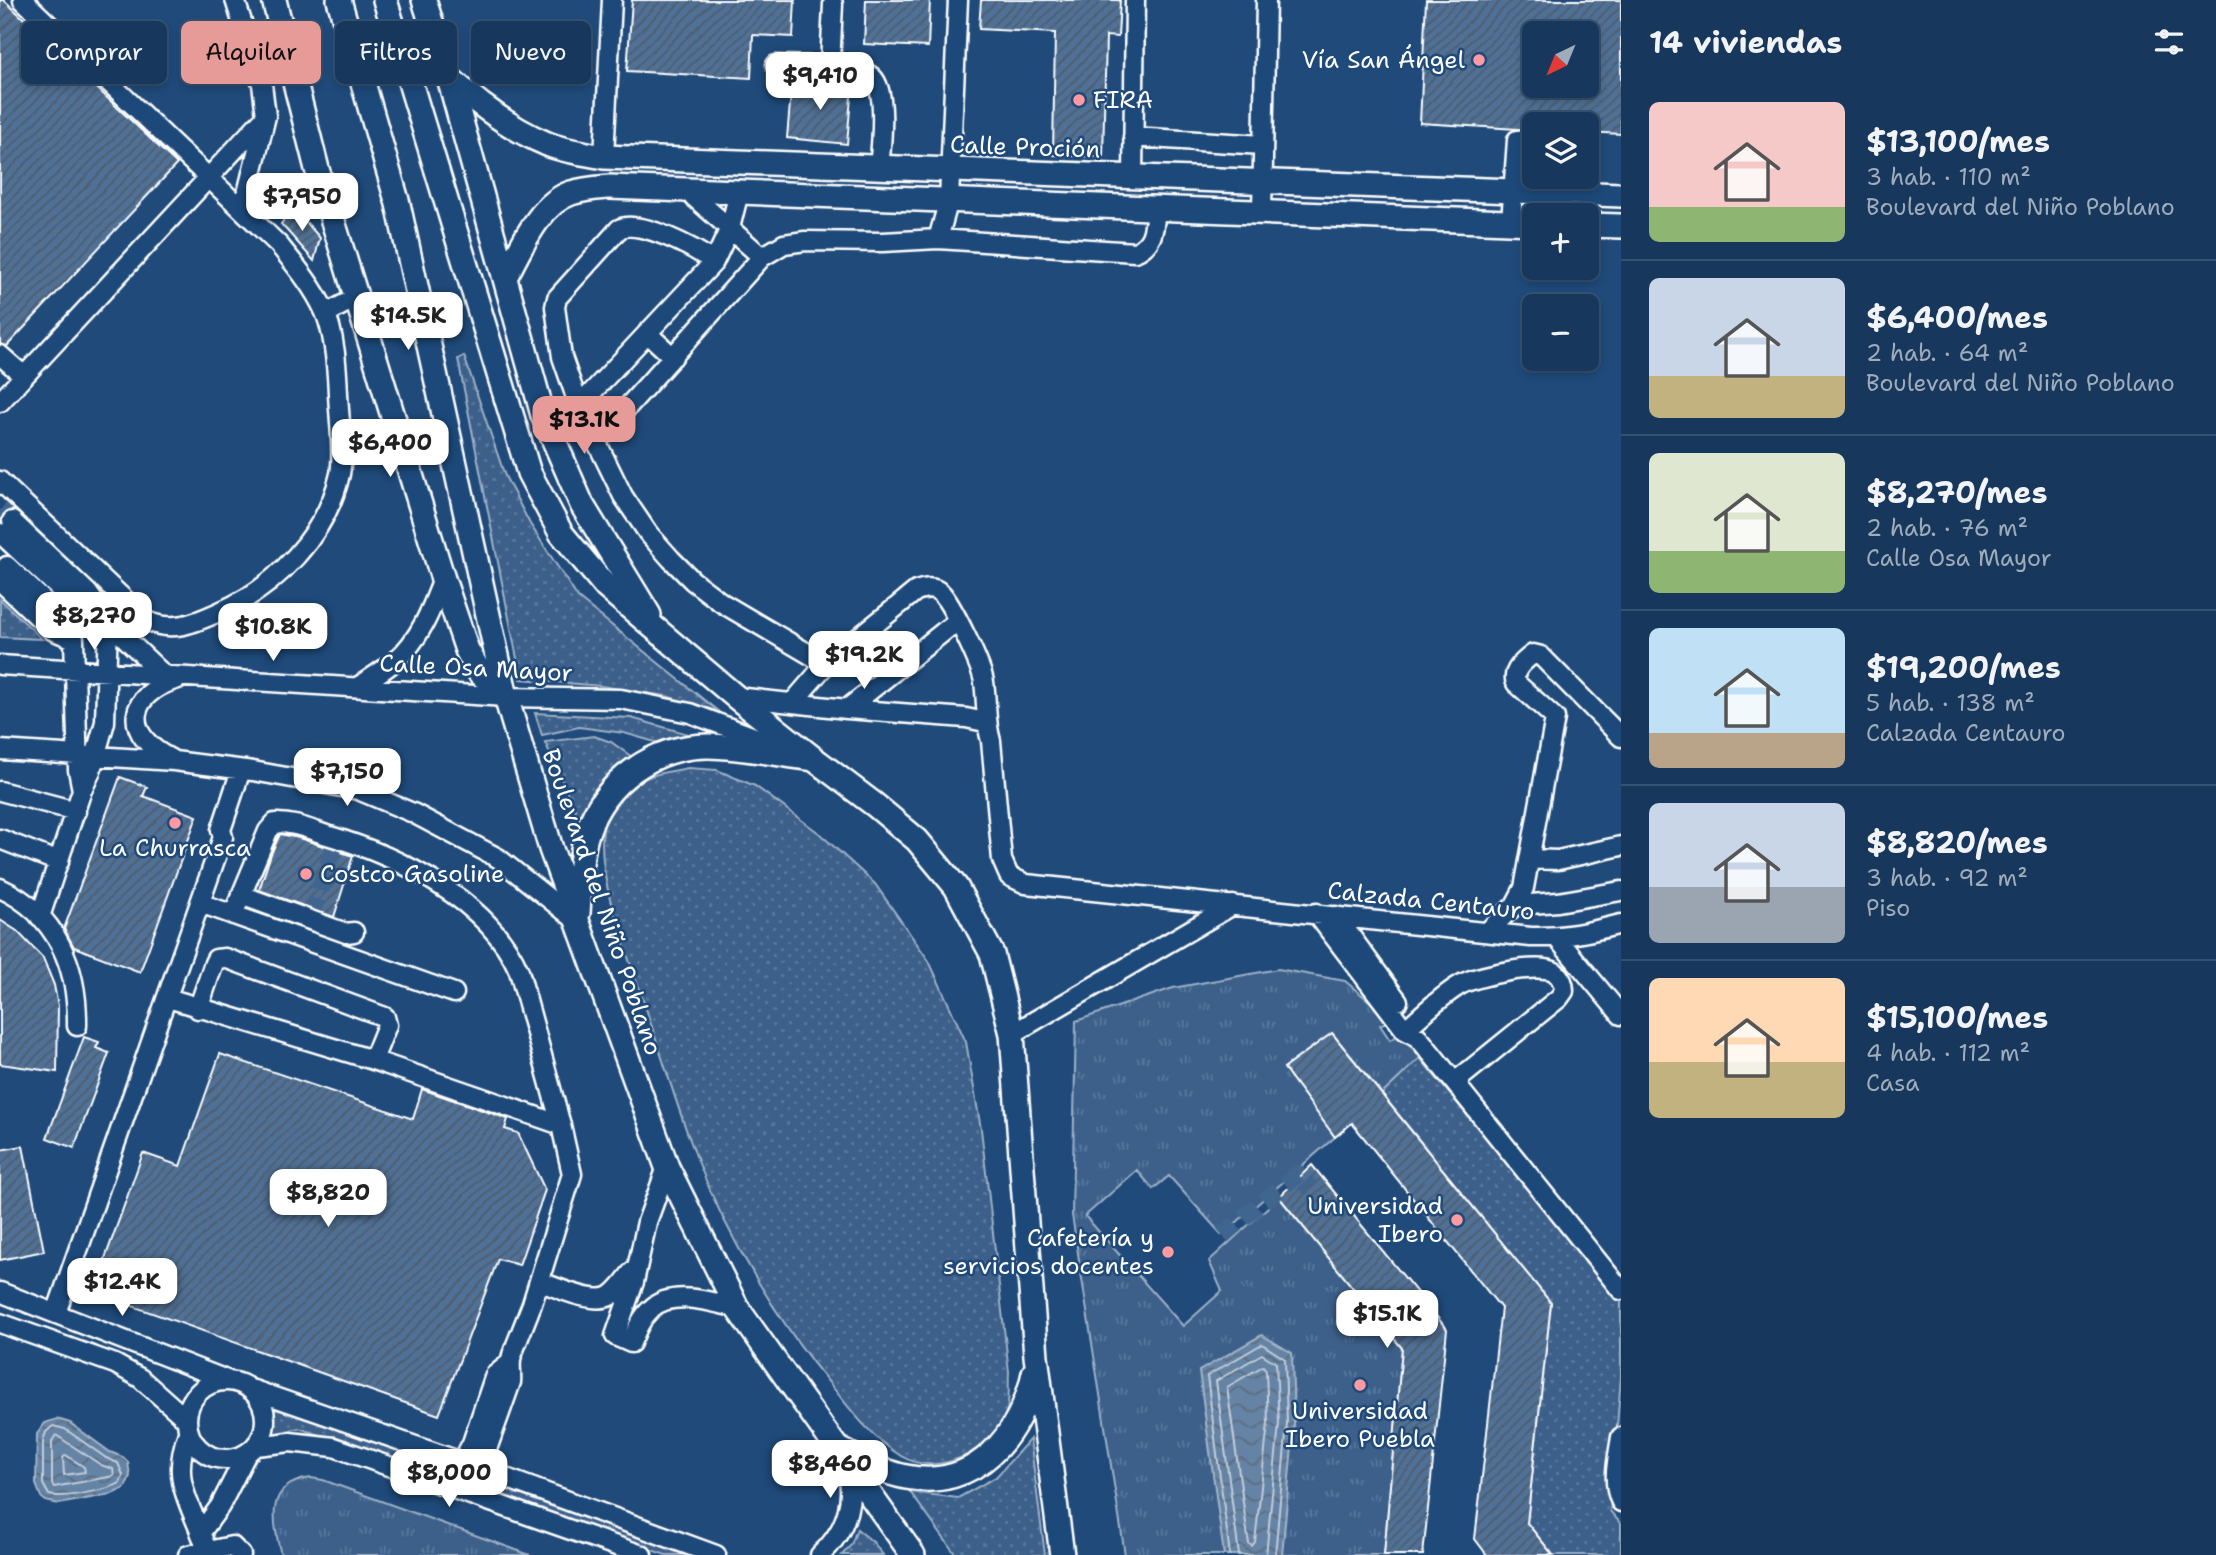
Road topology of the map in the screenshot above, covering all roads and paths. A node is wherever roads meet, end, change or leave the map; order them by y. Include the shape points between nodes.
1 (23, 0) edge
2 (235, 0) edge
3 (274, 0) edge
4 (284, 0) edge
5 (339, 0) edge
6 (385, 0) edge
7 (425, 0) edge
8 (612, 0) edge
9 (958, 0) edge
10 (1135, 0) edge
11 (1266, 0) edge
12 (833, 4) dead end
13 (281, 21) edge
14 (284, 21) edge
15 (431, 21) edge
16 (776, 65) dead end
17 (830, 66) junction
18 (297, 84) edge
19 (451, 84) edge
20 (456, 84) edge
21 (266, 116) junction
22 (1133, 137) junction
23 (1517, 140) dead end
24 (1262, 145) junction
25 (604, 157) junction
26 (879, 168) junction
27 (950, 170) junction
28 (209, 177) junction
29 (1133, 177) junction
30 (1216, 180) junction
31 (1262, 182) junction
32 (686, 190) junction
33 (1513, 191) junction
34 (739, 192) junction
35 (1621, 195) edge
36 (949, 200) junction
37 (1156, 208) junction
38 (243, 210) junction
39 (1216, 210) junction
40 (1262, 212) junction
41 (1511, 222) junction
42 (1522, 222) edge
43 (1599, 225) edge
44 (1621, 226) edge
45 (730, 228) junction
46 (938, 239) junction
47 (762, 257) junction
48 (714, 262) junction
49 (505, 277) junction
50 (344, 304) dead end
51 (326, 314) junction
52 (647, 333) junction
53 (0, 355) edge
54 (673, 357) junction
55 (24, 376) junction
56 (0, 402) edge
57 (579, 406) junction
58 (597, 441) junction
59 (0, 481) edge
60 (6, 527) tunnel mouth
61 (3, 573) edge
62 (443, 579) junction
63 (957, 621) junction
64 (108, 622) junction
65 (662, 636) junction
66 (826, 664) junction
67 (0, 665) edge
68 (74, 670) junction
69 (106, 671) junction
70 (165, 676) junction
71 (185, 677) junction
72 (359, 686) junction
73 (506, 697) junction
74 (737, 697) junction
75 (793, 702) junction
76 (847, 709) junction
77 (985, 722) junction
78 (1621, 737) edge
79 (0, 750) edge
80 (87, 755) junction
81 (814, 759) junction
82 (174, 761) junction
83 (247, 770) junction
84 (0, 792) edge
85 (76, 811) junction
86 (0, 838) edge
87 (1621, 846) edge
88 (1530, 859) junction
89 (59, 862) junction
90 (0, 888) edge
91 (1621, 891) edge
92 (241, 895) junction
93 (200, 903) junction
94 (1233, 905) junction
95 (1515, 905) junction
96 (1317, 913) junction
97 (233, 915) junction
98 (1336, 916) junction
99 (40, 917) junction
100 (577, 921) junction
101 (1621, 924) edge
102 (354, 932) dead end
103 (1487, 932) junction
104 (1558, 938) junction
105 (454, 993) dead end
106 (168, 999) junction
107 (198, 1009) junction
108 (1621, 1016) edge
109 (77, 1026) dead end
110 (1412, 1030) junction
111 (1012, 1034) junction
112 (373, 1060) junction
113 (1455, 1082) junction
114 (561, 1125) junction
115 (667, 1167) junction
116 (637, 1265) junction
117 (539, 1281) junction
118 (1621, 1290) edge
119 (0, 1292) edge
120 (737, 1308) junction
121 (56, 1313) junction
122 (0, 1324) edge
123 (1036, 1356) junction
124 (509, 1363) junction
125 (229, 1381) junction
126 (248, 1388) junction
127 (187, 1426) junction
128 (1621, 1437) edge
129 (835, 1447) junction
130 (251, 1450) junction
131 (462, 1462) junction
132 (480, 1469) junction
133 (1621, 1502) edge
134 (202, 1531) junction
135 (1063, 1550) edge
136 (207, 1552) edge
137 (188, 1555) edge
138 (241, 1555) edge
139 (642, 1555) edge
140 (716, 1555) edge
141 (820, 1555) edge
142 (913, 1555) edge

1 - 28 street
2 - 21 street via 262,84
3 - 13 main road
4 - 14 main road
5 - 73 main road, Boulevard del Niño Poblano via 398,204
6 - 65 main road via 529,473 561,533 606,587
7 - 15 main road
8 - 25 street
9 - 27 street
10 - 22 street
11 - 24 street
12 - 17 street
16 - 17 street
17 - 26 street via 864,72 880,89
18 - 62 main road via 317,169
19 - 49 main road
20 - 25 main road, Calle Proción via 512,126 547,144
21 - 28 street
21 - 38 street
22 - 24 street
22 - 29 street
23 - 33 street
24 - 31 street
25 - 26 main road, Calle Proción
26 - 27 main road, Calle Proción
27 - 29 main road, Calle Proción
27 - 36 street
28 - 38 street
28 - 55 street
29 - 30 main road, Calle Proción
30 - 31 main road, Calle Proción
30 - 39 main road
31 - 33 main road, Calle Proción
31 - 40 street
32 - 34 main road
32 - 45 street
32 - 49 main road via 609,187 570,193 536,223
33 - 35 main road, Calle Proción
33 - 41 street
34 - 36 main road
34 - 45 street
36 - 37 main road
36 - 46 street
37 - 39 main road
37 - 46 street via 1149,242 1135,251
38 - 51 street via 309,282
39 - 40 main road
40 - 41 main road
41 - 42 main road
43 - 44 main road
45 - 47 street
45 - 48 street
46 - 47 street via 805,241 783,244
47 - 54 street
48 - 52 street
48 - 57 street via 672,239 634,226 618,229 557,298 555,307 562,358
49 - 65 main road via 543,415 582,505
50 - 51 street
51 - 59 street via 337,366 340,474 328,506 297,554 236,605 204,619 157,627
52 - 54 street
52 - 57 street
53 - 55 street
54 - 58 street
55 - 56 street
57 - 58 street
58 - 66 street via 623,496 670,559 722,603
60 - 64 street
61 - 68 street via 52,629 74,639
62 - 72 street via 416,636 397,660
62 - 73 main road via 467,650 480,673
63 - 66 street via 942,594 925,588
63 - 76 street
63 - 77 street via 984,680
64 - 69 street
64 - 70 street
65 - 74 main road
66 - 75 street
67 - 68 street, Calle Osa Mayor
68 - 69 street, Calle Osa Mayor
68 - 80 street
69 - 70 street, Calle Osa Mayor
69 - 80 street via 105,722
70 - 71 street, Calle Osa Mayor
71 - 72 street, Calle Osa Mayor
71 - 82 street via 149,692 136,715 141,736
72 - 73 street, Calle Osa Mayor
73 - 81 street, Calle Osa Mayor via 633,701 690,713
73 - 100 main road, Boulevard del Niño Poblano
74 - 75 street
74 - 81 main road
75 - 76 street
76 - 77 street
77 - 94 street, Calzada Centauro via 1002,860 1009,876 1026,884
78 - 88 street via 1537,654 1515,671 1516,682 1555,718
79 - 80 street
80 - 82 street
80 - 85 street
81 - 100 main road via 709,746 678,748 639,765 612,787 588,831
81 - 111 main road via 917,840 956,887 992,954
82 - 83 street
83 - 93 street via 221,830 223,837
83 - 100 street via 358,790 413,813 498,858
84 - 85 street
85 - 89 street
86 - 89 street
87 - 88 street via 1558,860
88 - 95 street
89 - 99 street
90 - 99 street
91 - 95 street
92 - 97 street
92 - 102 street via 345,933
92 - 114 street via 268,831 275,823 285,822 389,858 453,894 500,937 519,971
93 - 97 street
93 - 106 street
94 - 96 street, Calzada Centauro
94 - 111 street
95 - 103 street
96 - 98 street, Calzada Centauro
96 - 110 street
97 - 105 street
98 - 103 street, Calzada Centauro
98 - 110 street
99 - 109 street via 63,949 72,972
100 - 115 main road, Boulevard del Niño Poblano
101 - 104 street, Calzada Centauro
103 - 104 street, Calzada Centauro
104 - 108 street
106 - 107 street
106 - 121 street
107 - 112 street
107 - 112 street via 216,959 225,958 382,1015 387,1025
110 - 113 street
110 - 113 street via 1471,980 1540,968 1556,973 1564,983 1559,998
111 - 123 main road
112 - 114 street
113 - 118 street
114 - 117 street via 572,1174
115 - 116 street
115 - 120 main road, Boulevard del Niño Poblano
116 - 117 street via 614,1294 605,1298 563,1291
116 - 120 street via 623,1339 661,1301 703,1300
117 - 124 street
119 - 121 street
120 - 129 main road, Boulevard del Niño Poblano
121 - 125 street
122 - 127 street via 115,1364 140,1378
123 - 129 main road via 1030,1393 1014,1428 1003,1444 969,1470 932,1479 908,1478
123 - 135 main road
124 - 131 street via 495,1375
124 - 132 street via 511,1382
125 - 126 street
125 - 127 street via 203,1388 191,1402
126 - 130 street via 265,1415 265,1426
126 - 131 street
127 - 130 street via 201,1452 212,1457 235,1459
127 - 134 street via 180,1472 186,1499
128 - 133 street via 1615,1475
129 - 141 street via 850,1491 848,1515 837,1537
129 - 142 main road, Boulevard del Niño Poblano
130 - 134 street
130 - 139 street via 290,1442 334,1447
131 - 132 street
132 - 140 street
134 - 136 street
136 - 137 street
136 - 138 street via 232,1546

